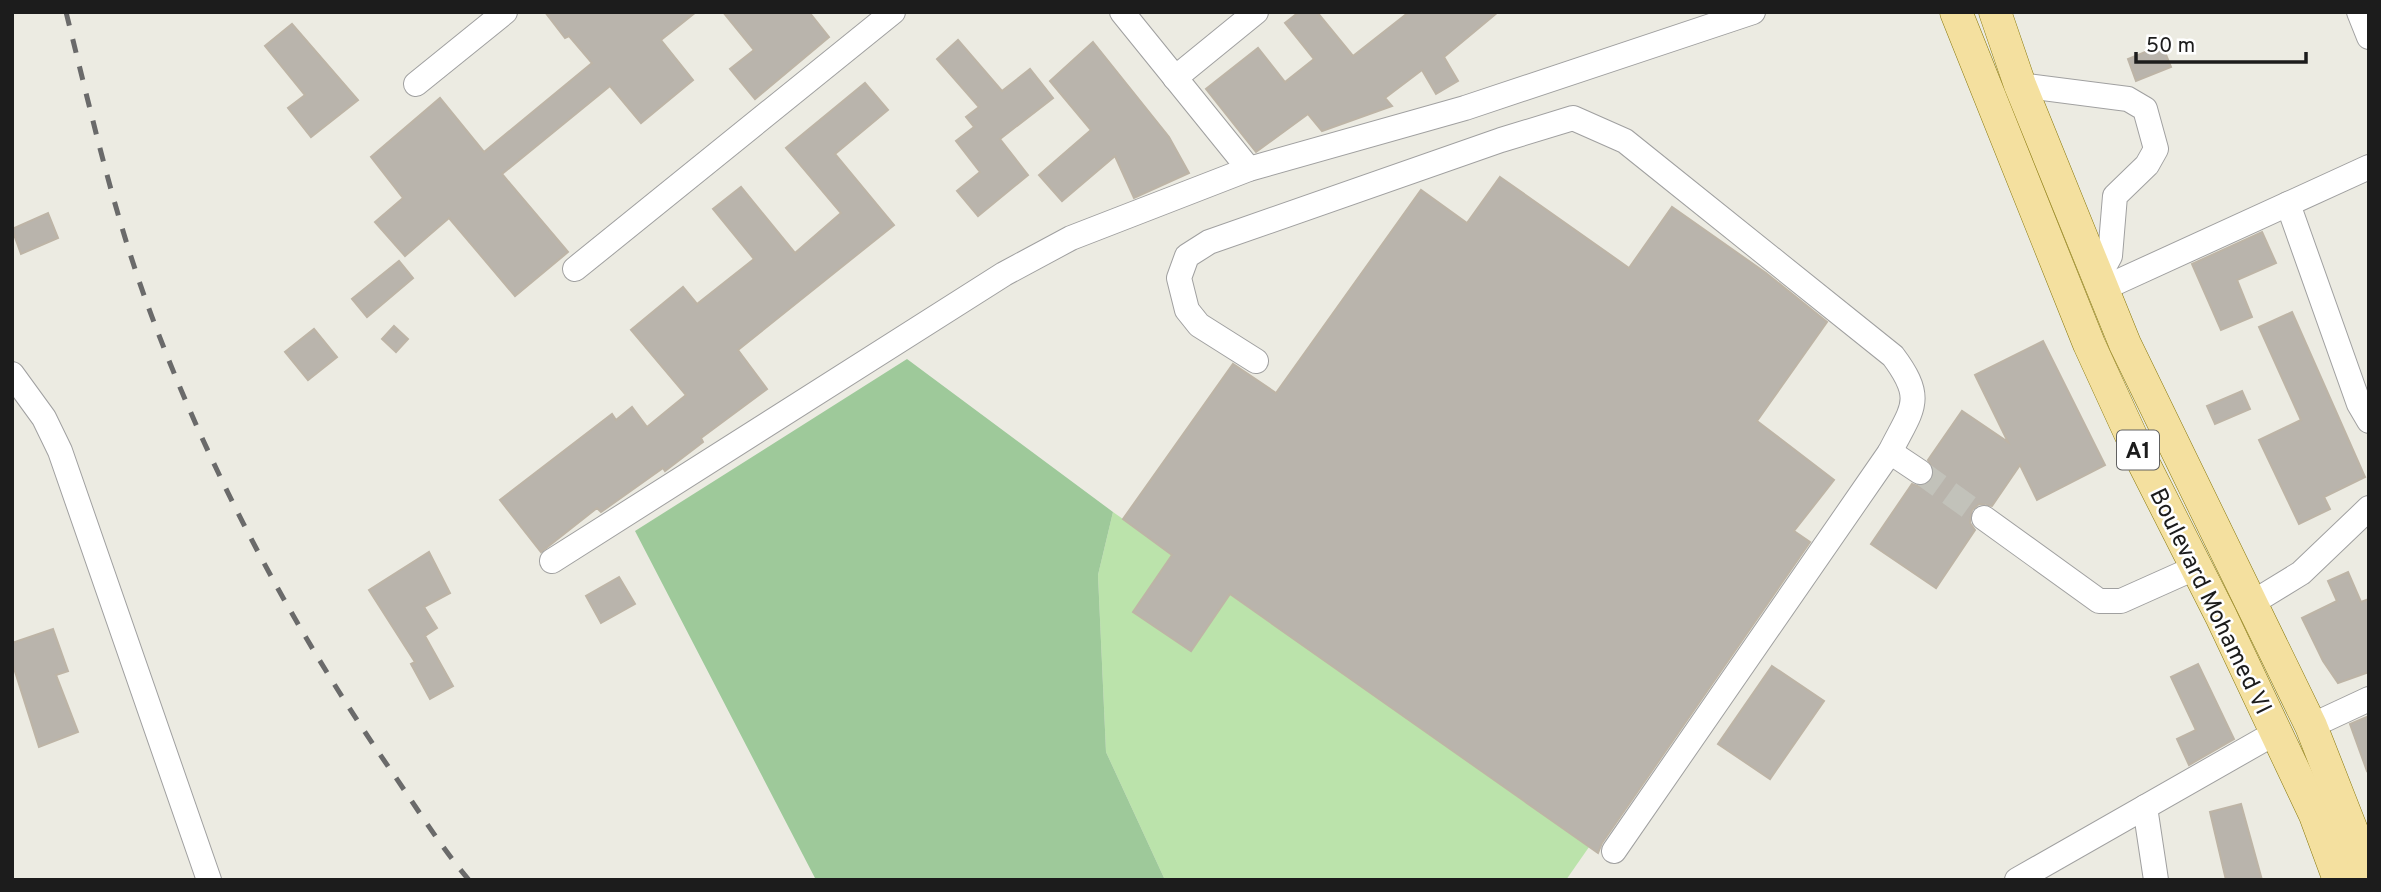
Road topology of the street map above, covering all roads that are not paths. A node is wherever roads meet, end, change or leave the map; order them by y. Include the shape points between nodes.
1 (505, 12) edge
2 (893, 12) edge
3 (1122, 12) edge
4 (1256, 12) edge
5 (1753, 12) edge
6 (1956, 12) edge
7 (1995, 12) edge
8 (2359, 12) edge
9 (2369, 37) edge
10 (1175, 78) junction
11 (416, 84) dead end
12 (2020, 85) junction
13 (2369, 167) edge
14 (1248, 169) junction
15 (2288, 204) junction
16 (575, 269) dead end
17 (2100, 283) junction
18 (1255, 361) dead end
19 (12, 374) edge
20 (2369, 421) edge
21 (1890, 452) junction
22 (1920, 472) tunnel mouth
23 (2369, 508) edge
24 (1983, 518) tunnel mouth
25 (552, 561) dead end
26 (2197, 567) junction
27 (2252, 603) junction
28 (2221, 615) junction
29 (2369, 699) edge
30 (2311, 726) junction
31 (2275, 733) junction
32 (2145, 807) junction
33 (1614, 850) dead end
34 (2369, 874) edge
35 (209, 880) edge
36 (2017, 880) edge
37 (2156, 880) edge
38 (2339, 880) edge

1 - 11 street
2 - 16 street
3 - 10 street
4 - 10 street
5 - 14 street via 1465,108
6 - 26 main road, Boulevard Mohamed VI / A1 via 2089,344
7 - 12 main road, Boulevard Mohamed VI / A1
8 - 9 street
10 - 14 street
12 - 17 main road, Boulevard Mohamed VI / A1
12 - 17 street via 2129,99 2145,110 2156,149 2147,165 2115,195 2110,256
13 - 15 street
14 - 25 street via 1072,238 1004,274
15 - 17 street
15 - 20 street
17 - 27 main road, Boulevard Mohamed VI / A1 via 2125,344
18 - 21 street via 1199,325 1187,310 1180,278 1187,256 1209,242 1573,118 1625,141 1893,356 1909,378 1915,403
19 - 35 street via 44,418 60,452
21 - 22 street
21 - 33 street
23 - 27 street via 2301,573
24 - 26 street via 2099,601 2121,601
26 - 28 main road, Boulevard Mohamed VI / A1
27 - 28 main road
27 - 30 main road, Boulevard Mohamed VI / A1
28 - 31 main road, Boulevard Mohamed VI / A1
29 - 30 street
30 - 34 main road, Boulevard Mohamed VI / A1
31 - 32 street
31 - 38 main road, Boulevard Mohamed VI / A1 via 2315,815
32 - 36 street
32 - 37 street

